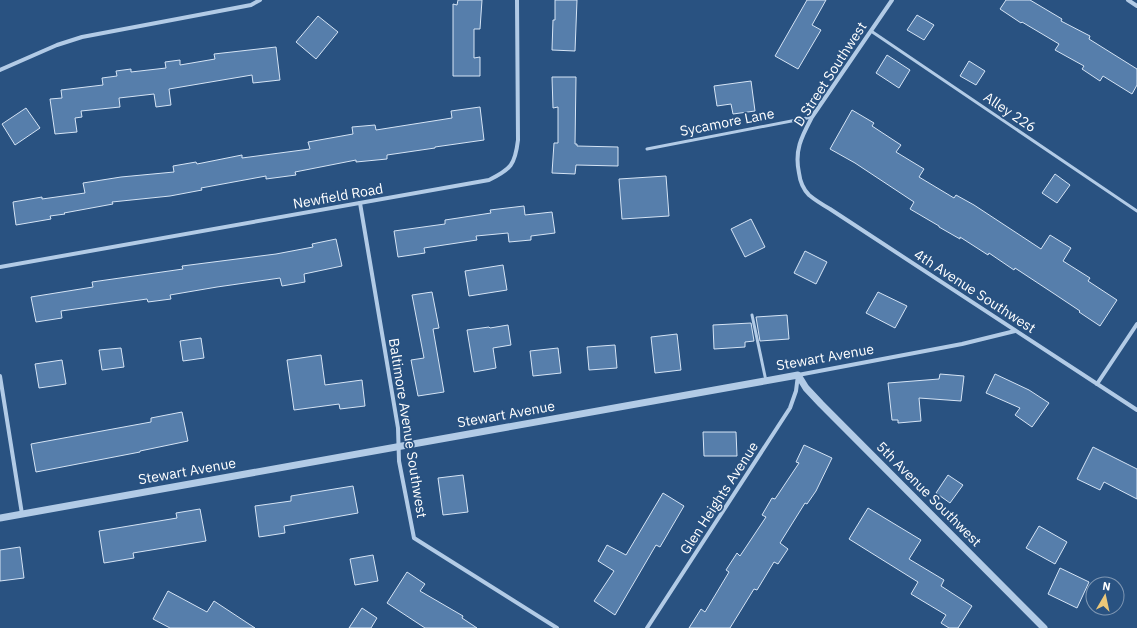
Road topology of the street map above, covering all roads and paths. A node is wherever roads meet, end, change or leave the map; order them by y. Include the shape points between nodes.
1 (260, 0) edge
2 (517, 0) edge
3 (892, 0) edge
4 (1130, 0) edge
5 (1137, 6) edge
6 (871, 32) junction
7 (0, 70) edge
8 (812, 117) junction
9 (647, 149) dead end
10 (804, 188) joint
11 (360, 203) junction
12 (1137, 211) edge
13 (0, 267) edge
14 (752, 315) dead end
15 (1137, 324) edge
16 (1015, 331) junction
17 (798, 375) junction
18 (0, 376) edge
19 (766, 381) junction
20 (1097, 384) junction
21 (1137, 410) edge
22 (399, 447) junction
23 (22, 514) junction
24 (0, 518) edge
25 (557, 628) edge
26 (647, 628) edge
27 (1044, 628) edge

1 - 7 street via 230,10 82,37 56,45
2 - 11 street, Newfield Road via 518,140 511,166 489,180
3 - 6 street, D Street Southwest
4 - 5 street
6 - 8 street, D Street Southwest
6 - 12 lane, Alley 226
8 - 9 lane, Sycamore Lane
8 - 10 street, D Street Southwest via 802,136 797,157
10 - 16 street, 4th Avenue Southwest via 830,209
11 - 13 street, Newfield Road
11 - 22 street, Baltimore Avenue Southwest via 398,428
14 - 19 lane
15 - 20 street
16 - 17 street, Stewart Avenue via 962,344
16 - 20 street, 4th Avenue Southwest
17 - 19 street, Stewart Avenue
17 - 26 street, Glen Heights Avenue via 790,408
17 - 27 street, 5th Avenue Southwest via 821,404
18 - 23 street
19 - 22 street, Stewart Avenue
20 - 21 street, 4th Avenue Southwest
22 - 23 street, Stewart Avenue
22 - 25 street, Baltimore Avenue Southwest via 399,460 414,538
23 - 24 street, Stewart Avenue

